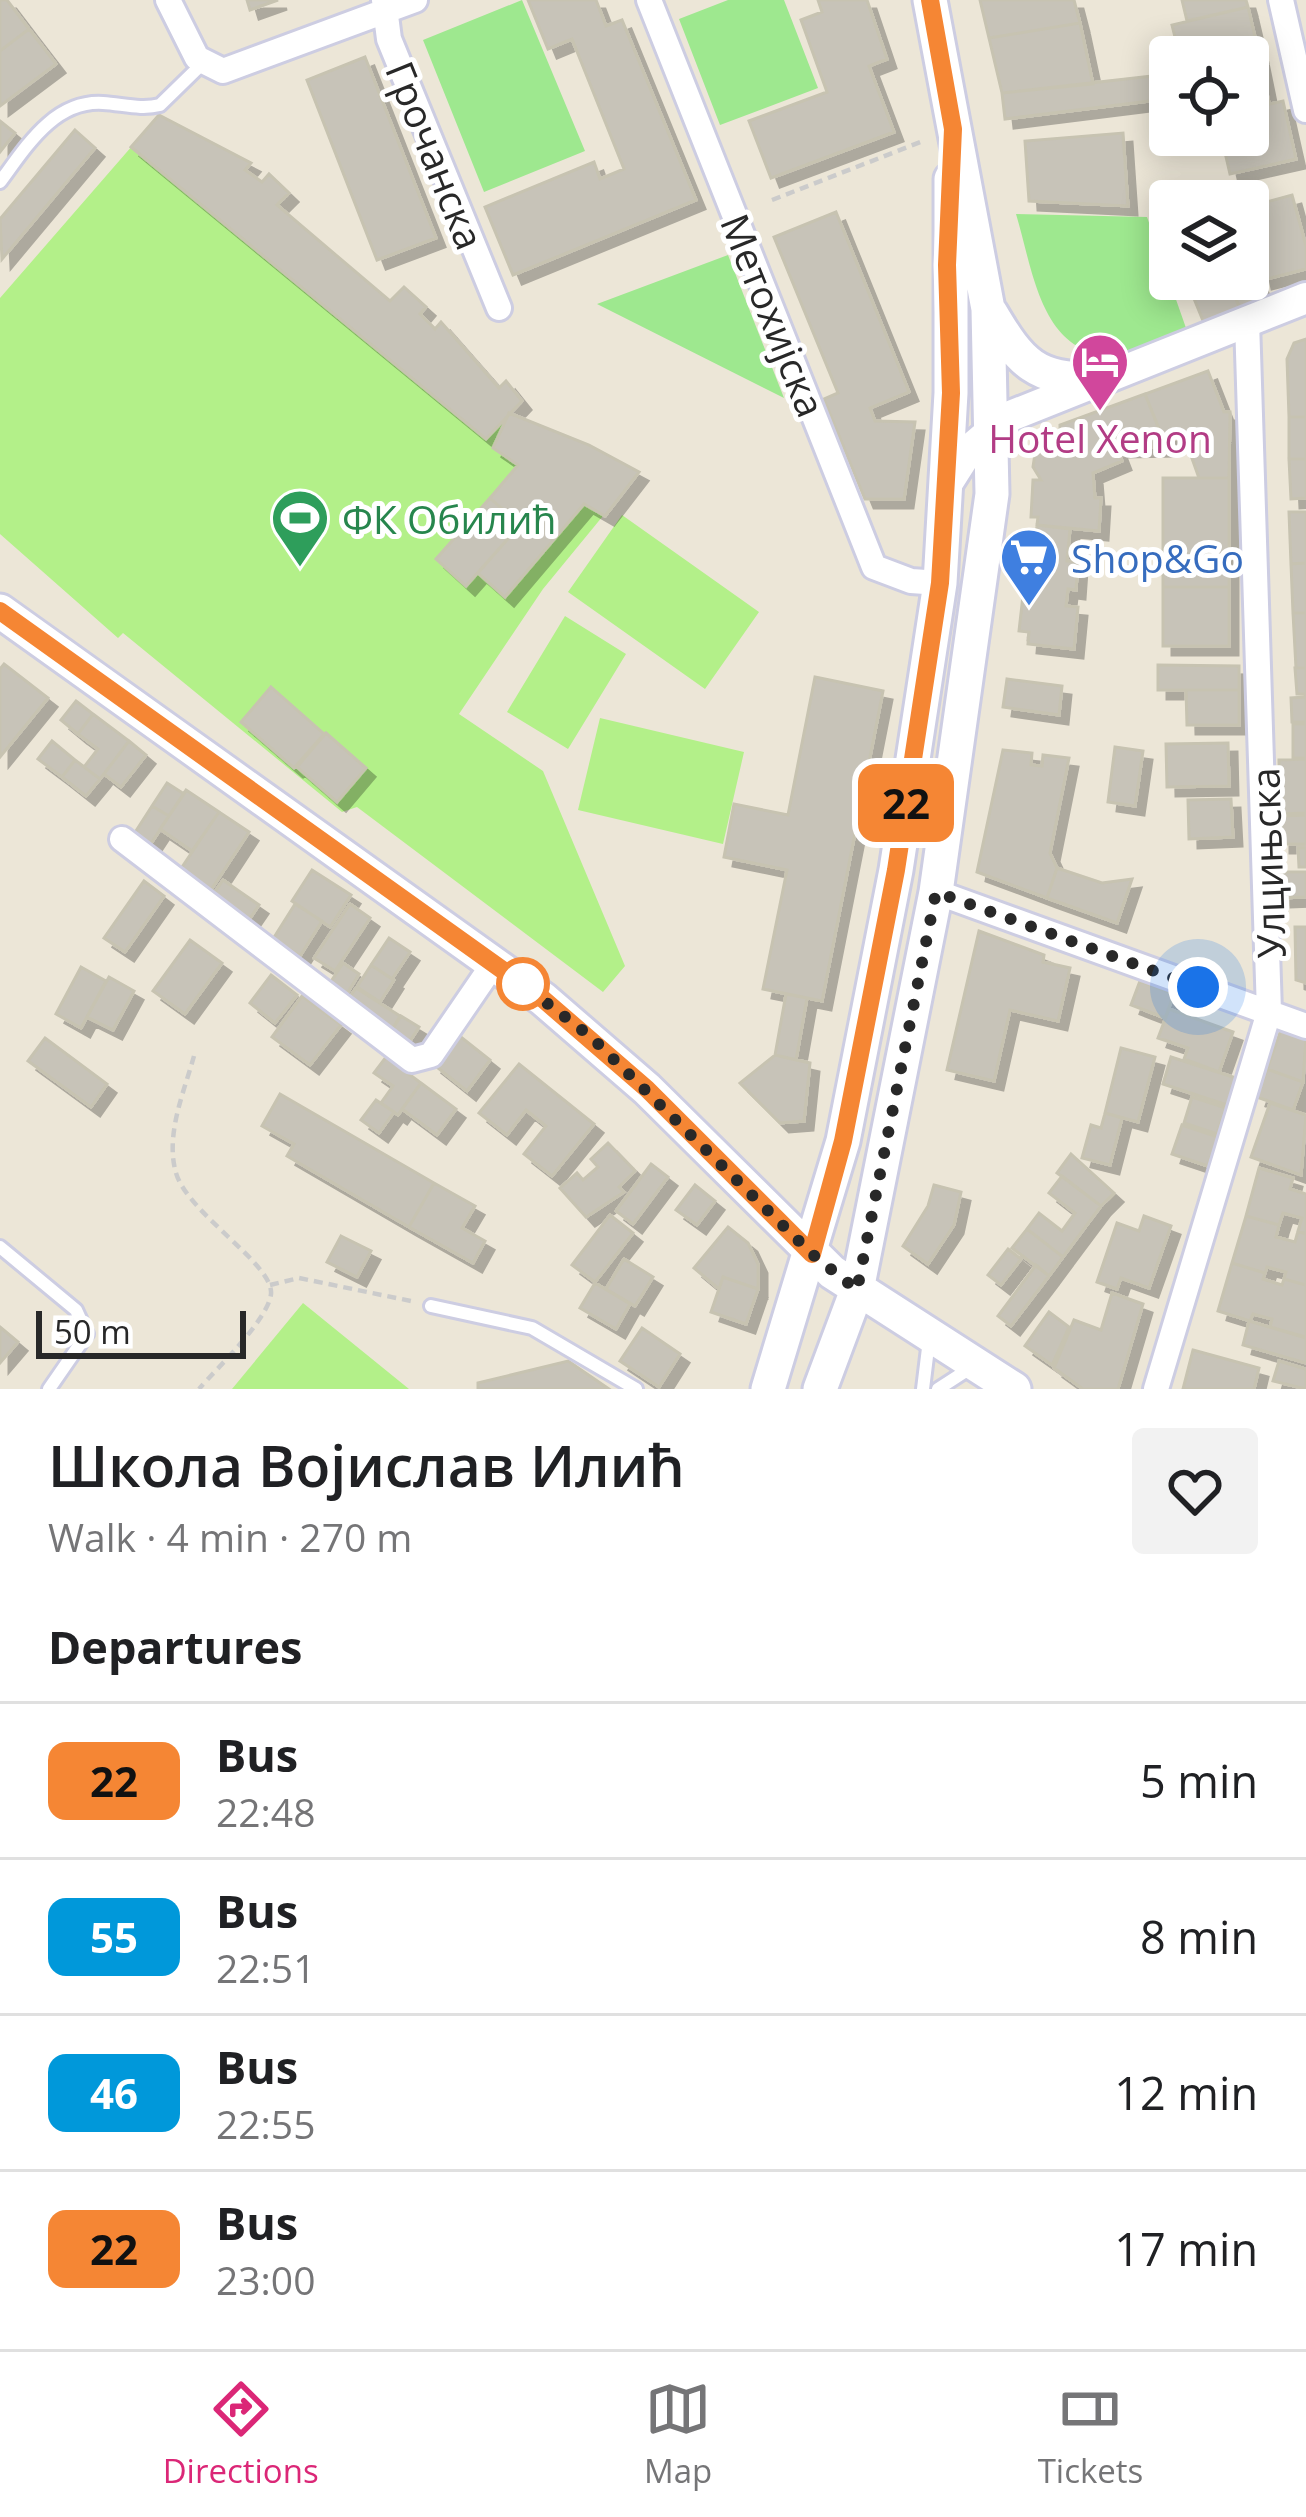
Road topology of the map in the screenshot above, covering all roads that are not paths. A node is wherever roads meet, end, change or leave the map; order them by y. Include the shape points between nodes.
1 (168, 0) edge
2 (415, 0) edge
3 (649, 0) edge
4 (930, 0) edge
5 (1281, 0) edge
6 (385, 6) edge
7 (212, 67) junction
8 (1306, 110) edge
9 (953, 129) junction
10 (0, 182) edge
11 (1306, 298) edge
12 (499, 308) dead end
13 (988, 309) junction
14 (1247, 321) junction
15 (1096, 379) junction
16 (994, 425) junction
17 (947, 484) junction
18 (940, 583) junction
19 (3, 619) edge
20 (122, 839) dead end
21 (936, 892) junction
22 (494, 963) junction
23 (1269, 1012) junction
24 (1306, 1026) edge
25 (0, 1247) edge
26 (812, 1254) junction
27 (857, 1290) junction
28 (430, 1306) dead end
29 (930, 1333) junction
30 (978, 1365) junction
31 (49, 1389) edge
32 (636, 1389) edge
33 (768, 1389) edge
34 (820, 1389) edge
35 (923, 1389) edge
36 (938, 1389) edge
37 (1014, 1389) edge
38 (1156, 1389) edge

1 - 7 street
2 - 6 street
3 - 18 street, Метохијска via 874,567
4 - 9 main road
5 - 8 street
6 - 7 street
6 - 12 street, Грочанска via 389,39
7 - 10 lane via 160,105 69,108
9 - 13 main road
9 - 17 main road
11 - 14 street
13 - 15 main road via 1031,368 1058,380
13 - 16 main road
14 - 15 street
14 - 23 street, Улцињска
15 - 16 street
16 - 17 street
16 - 21 main road via 971,666
17 - 18 main road
18 - 26 main road via 896,870 843,1141
19 - 22 main road
20 - 22 street via 412,1060 430,1055
21 - 23 street
21 - 27 main road
22 - 26 main road via 633,1076
23 - 24 street
23 - 38 street, Улцињска
25 - 31 lane via 76,1310 86,1334
26 - 27 main road
26 - 33 main road
27 - 29 main road
27 - 34 main road
28 - 32 lane via 532,1328
29 - 30 main road
29 - 35 lane
30 - 36 lane
30 - 37 main road

